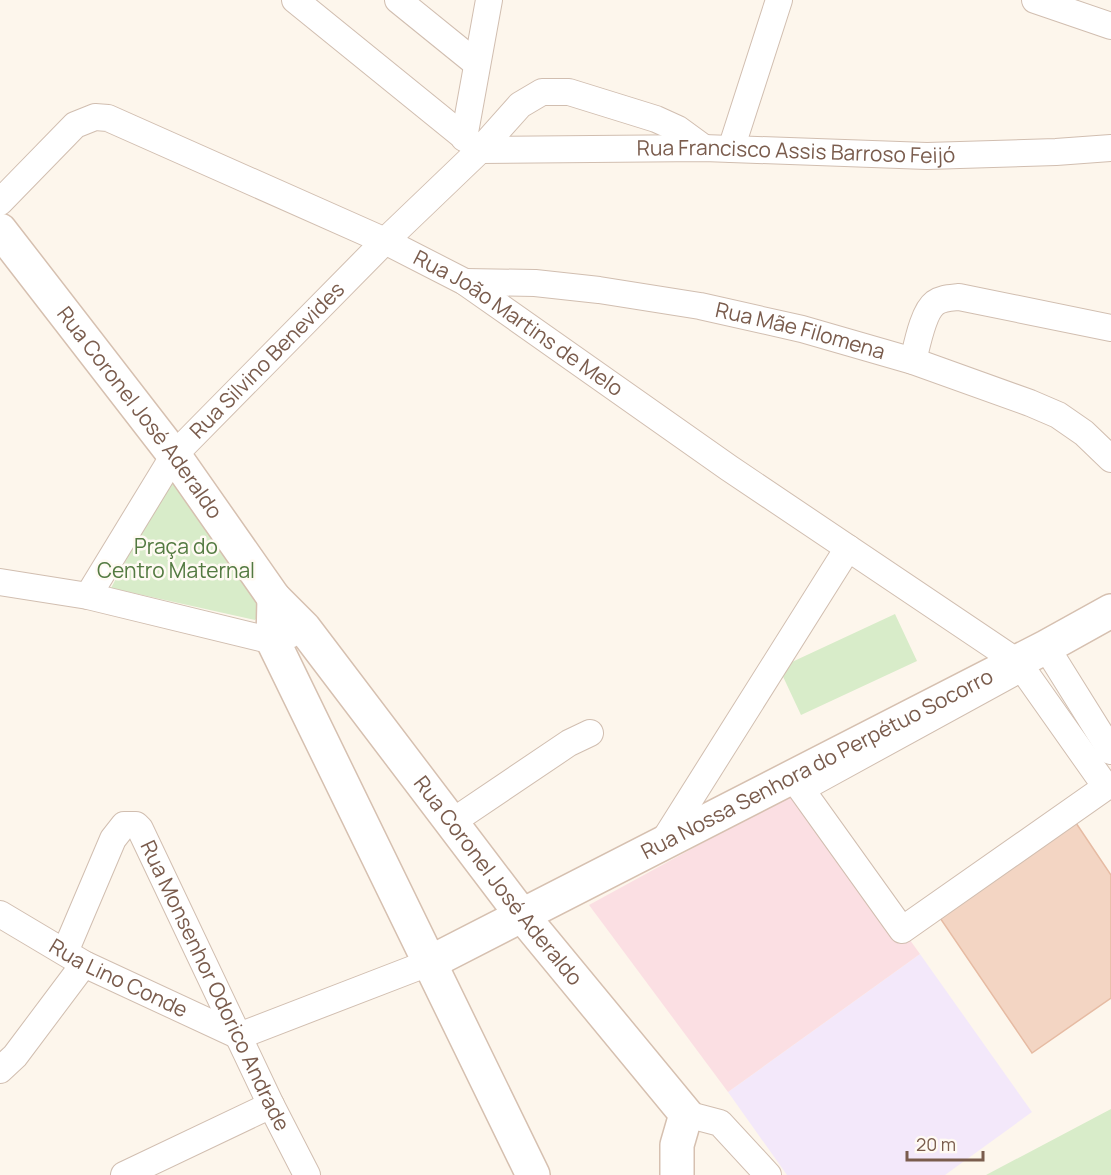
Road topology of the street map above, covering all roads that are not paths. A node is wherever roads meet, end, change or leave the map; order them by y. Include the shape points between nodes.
1 (295, 0) edge
2 (398, 0) edge
3 (489, 0) edge
4 (779, 0) edge
5 (1035, 0) edge
6 (1111, 26) edge
7 (477, 64) junction
8 (656, 118) junction
9 (472, 144) junction
10 (661, 148) junction
11 (704, 148) junction
12 (1111, 148) edge
13 (731, 150) junction
14 (0, 202) edge
15 (0, 230) edge
16 (385, 241) junction
17 (465, 282) junction
18 (1111, 328) edge
19 (913, 361) junction
20 (174, 455) junction
21 (1111, 459) edge
22 (848, 548) junction
23 (0, 582) edge
24 (88, 596) junction
25 (274, 598) junction
26 (1111, 611) edge
27 (304, 628) junction
28 (273, 641) junction
29 (1046, 647) junction
30 (1016, 661) junction
31 (590, 733) dead end
32 (1111, 751) edge
33 (452, 822) junction
34 (663, 842) junction
35 (0, 914) edge
36 (521, 914) junction
37 (902, 930) joint
38 (75, 958) junction
39 (431, 962) junction
40 (239, 1036) junction
41 (0, 1070) edge
42 (271, 1105) junction
43 (686, 1114) junction
44 (124, 1175) edge
45 (306, 1175) edge
46 (533, 1175) edge
47 (677, 1175) edge
48 (768, 1175) edge

1 - 9 street
2 - 7 street
3 - 7 street
4 - 13 street
5 - 6 street
7 - 9 street
8 - 9 street, Rua Silvino Benevides via 569,92 542,92
8 - 10 street
8 - 11 street, Rua Silvino Benevides
9 - 10 street, Rua Francisco Assis Barroso Feijó
9 - 16 street, Rua Silvino Benevides
10 - 11 street, Rua Francisco Assis Barroso Feijó
11 - 13 street, Rua Francisco Assis Barroso Feijó
12 - 13 street, Rua Francisco Assis Barroso Feijó via 927,156
14 - 16 street, Rua João Martins de Melo via 75,125 85,119 101,118
15 - 20 main road, Rua Coronel José Aderaldo
16 - 17 street, Rua João Martins de Melo
16 - 20 street, Rua Silvino Benevides
17 - 19 street, Rua Mãe Filomena via 535,283 700,306 802,329
17 - 22 street, Rua João Martins de Melo
18 - 19 street via 959,297 945,298 934,303 926,316
19 - 21 street, Rua Mãe Filomena via 1058,415
20 - 24 street, Rua Silvino Benevides
20 - 25 main road, Rua Coronel José Aderaldo
22 - 30 street, Rua João Martins de Melo
22 - 34 street
23 - 24 street
24 - 28 street
25 - 27 main road, Rua Coronel José Aderaldo
25 - 28 main road
26 - 29 main road, Rua Nossa Senhora do Perpétuo Socorro
27 - 28 street
27 - 33 main road, Rua Coronel José Aderaldo
28 - 39 main road
29 - 30 main road, Rua Nossa Senhora do Perpétuo Socorro
29 - 32 street
30 - 34 main road, Rua Nossa Senhora do Perpétuo Socorro
31 - 33 street
33 - 36 main road, Rua Coronel José Aderaldo
34 - 36 main road, Rua Nossa Senhora do Perpétuo Socorro
35 - 38 street, Rua Lino Conde
36 - 39 main road, Rua Nossa Senhora do Perpétuo Socorro
36 - 43 main road, Rua Coronel José Aderaldo
37 - 37 street via 1106,787 1022,668 801,789
38 - 40 street, Rua Lino Conde
38 - 40 street, Rua Monsenhor Odorico Andrade via 112,839 124,825 136,825
38 - 41 street via 15,1056
39 - 40 street
39 - 46 main road
40 - 42 street, Rua Monsenhor Odorico Andrade
42 - 44 street
42 - 45 street, Rua Monsenhor Odorico Andrade
43 - 47 main road via 676,1145
43 - 48 street via 720,1123

